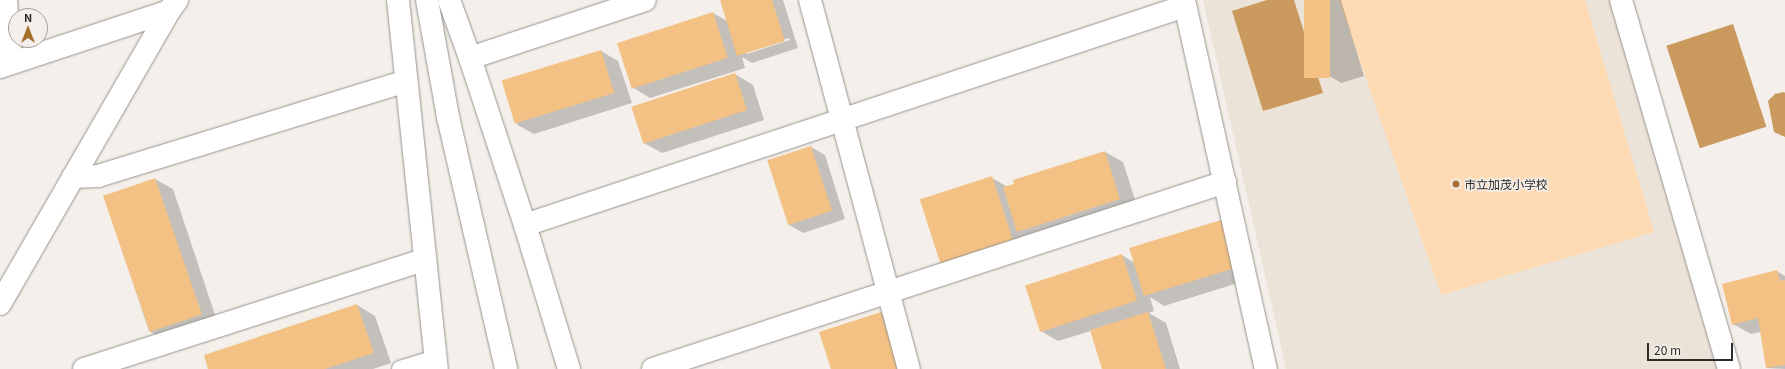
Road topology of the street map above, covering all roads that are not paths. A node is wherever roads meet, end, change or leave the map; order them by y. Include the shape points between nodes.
1 (398, 0) edge
2 (427, 0) edge
3 (449, 0) edge
4 (645, 0) edge
5 (810, 0) edge
6 (1621, 0) edge
7 (0, 1) edge
8 (1185, 3) edge
9 (173, 6) edge
10 (470, 58) junction
11 (6, 65) edge
12 (406, 80) junction
13 (843, 119) junction
14 (73, 177) junction
15 (1225, 182) junction
16 (525, 225) junction
17 (424, 260) junction
18 (887, 292) junction
19 (0, 304) edge
20 (436, 363) edge
21 (84, 369) edge
22 (400, 369) edge
23 (506, 369) edge
24 (569, 369) edge
25 (653, 369) edge
26 (909, 369) edge
27 (1266, 369) edge
28 (1729, 369) edge

1 - 12 street
2 - 23 street via 448,117
3 - 10 street
4 - 10 street
5 - 13 street
6 - 28 street
7 - 11 street via 6,0
8 - 13 street
8 - 15 street
9 - 11 street
9 - 14 street
10 - 16 street
12 - 14 street via 98,176
12 - 17 street
13 - 16 street
13 - 18 street
14 - 19 street
15 - 18 street
15 - 27 street
16 - 24 street
17 - 20 street
17 - 21 street
18 - 25 street
18 - 26 street
20 - 22 lane

